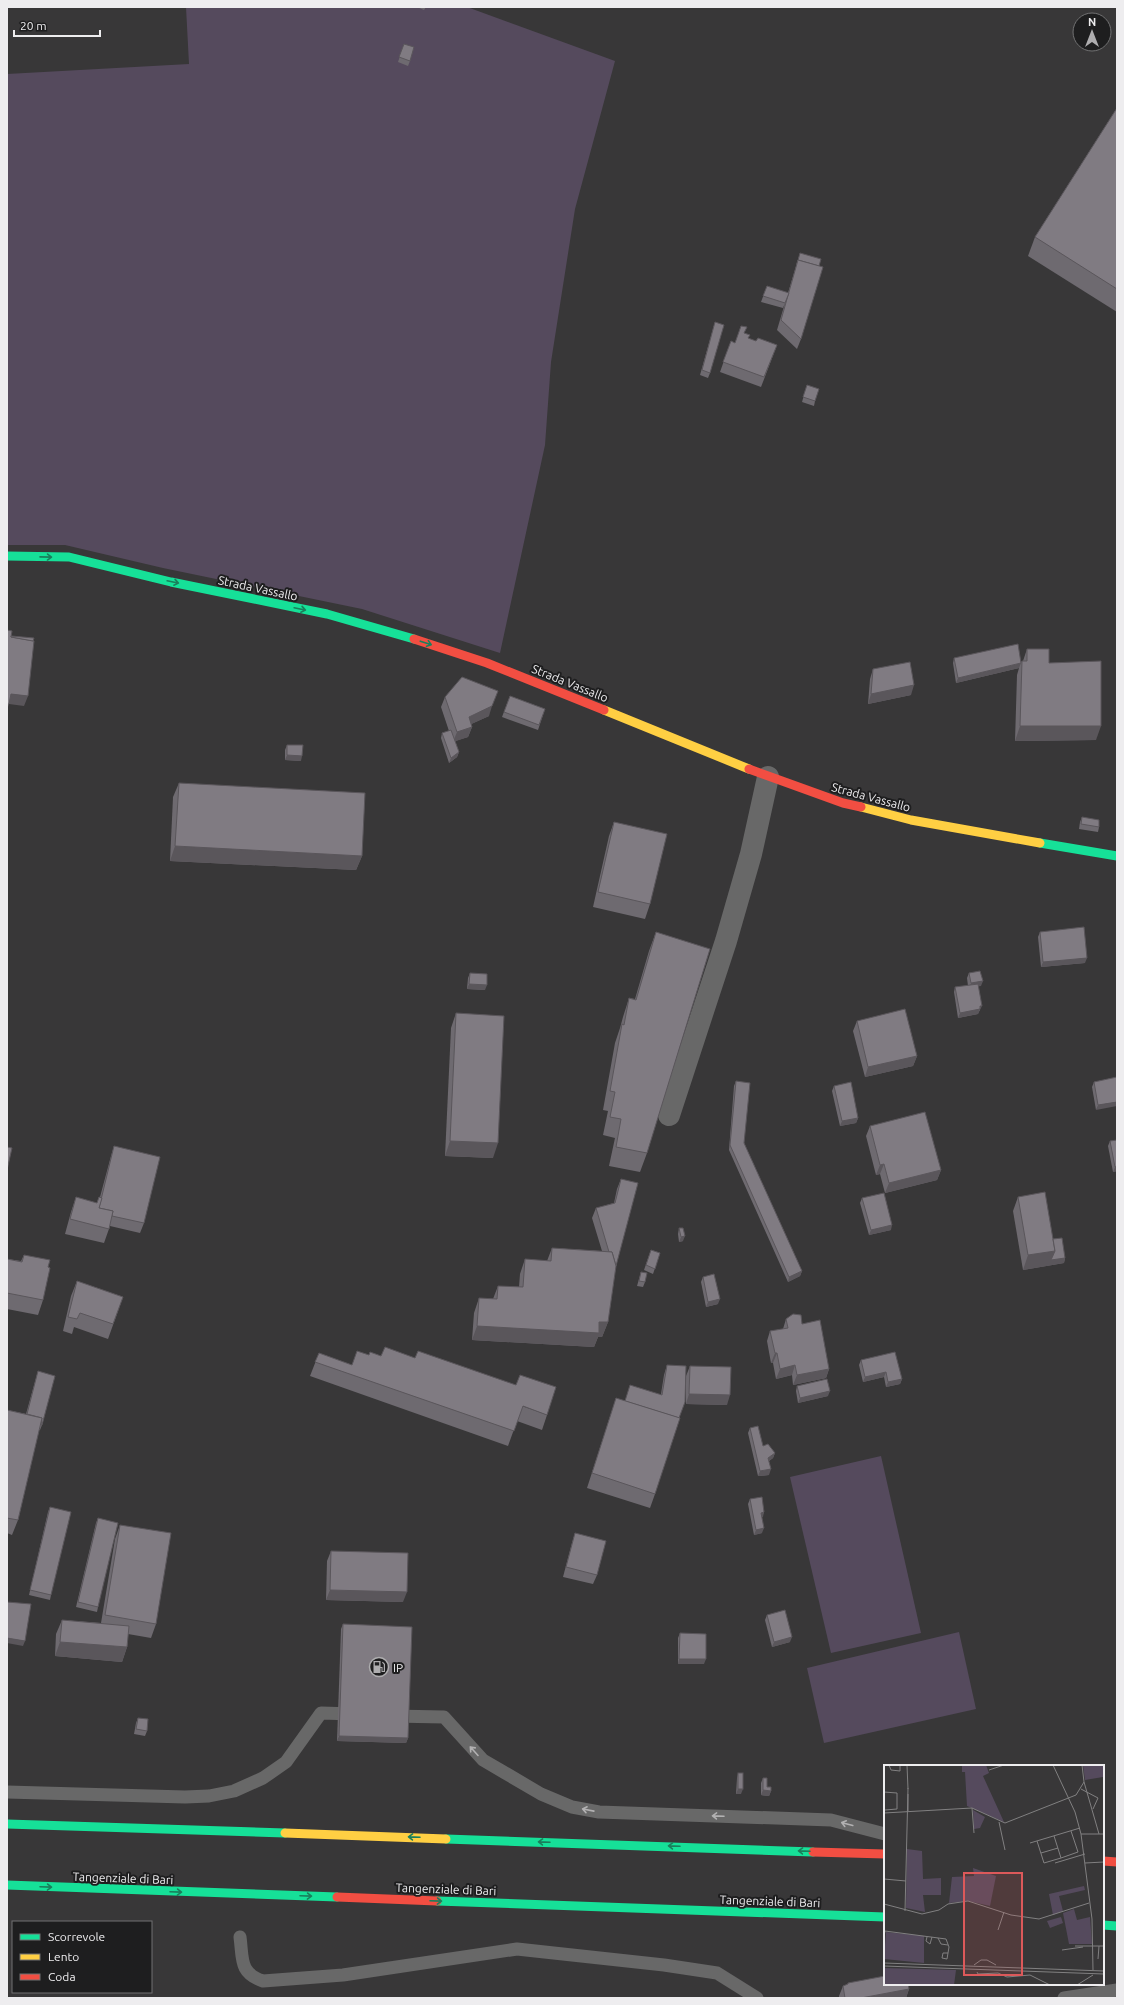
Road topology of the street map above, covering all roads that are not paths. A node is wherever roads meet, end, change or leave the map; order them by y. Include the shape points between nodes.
1 (7, 556) edge
2 (768, 777) junction
3 (1117, 856) edge
4 (669, 1115) dead end
5 (367, 1715) edge
6 (383, 1715) edge
7 (7, 1792) edge
8 (7, 1824) edge
9 (884, 1834) edge
10 (884, 1854) edge
11 (1104, 1861) edge
12 (1117, 1862) edge
13 (7, 1885) edge
14 (884, 1917) edge
15 (1104, 1925) edge
16 (1117, 1926) edge
17 (240, 1937) dead end
18 (1117, 1990) edge
19 (757, 1998) edge
20 (1064, 1998) edge

1 -> 2 main road, Strada Vassallo via 69,557 171,582 327,614 392,632 487,663
2 - 3 main road, Strada Vassallo via 843,803 911,820
2 - 4 street via 751,854 726,941
5 - 7 lane via 321,1713 286,1762 263,1778 234,1791 185,1797
9 -> 6 lane via 831,1820 599,1812 572,1807 541,1794 483,1760 444,1717
10 -> 8 main road
11 - 12 main road
13 -> 14 main road, Tangenziale di Bari
15 - 16 main road
17 - 19 lane via 244,1969 251,1978 263,1981 343,1975 517,1949 717,1973
18 - 20 lane

